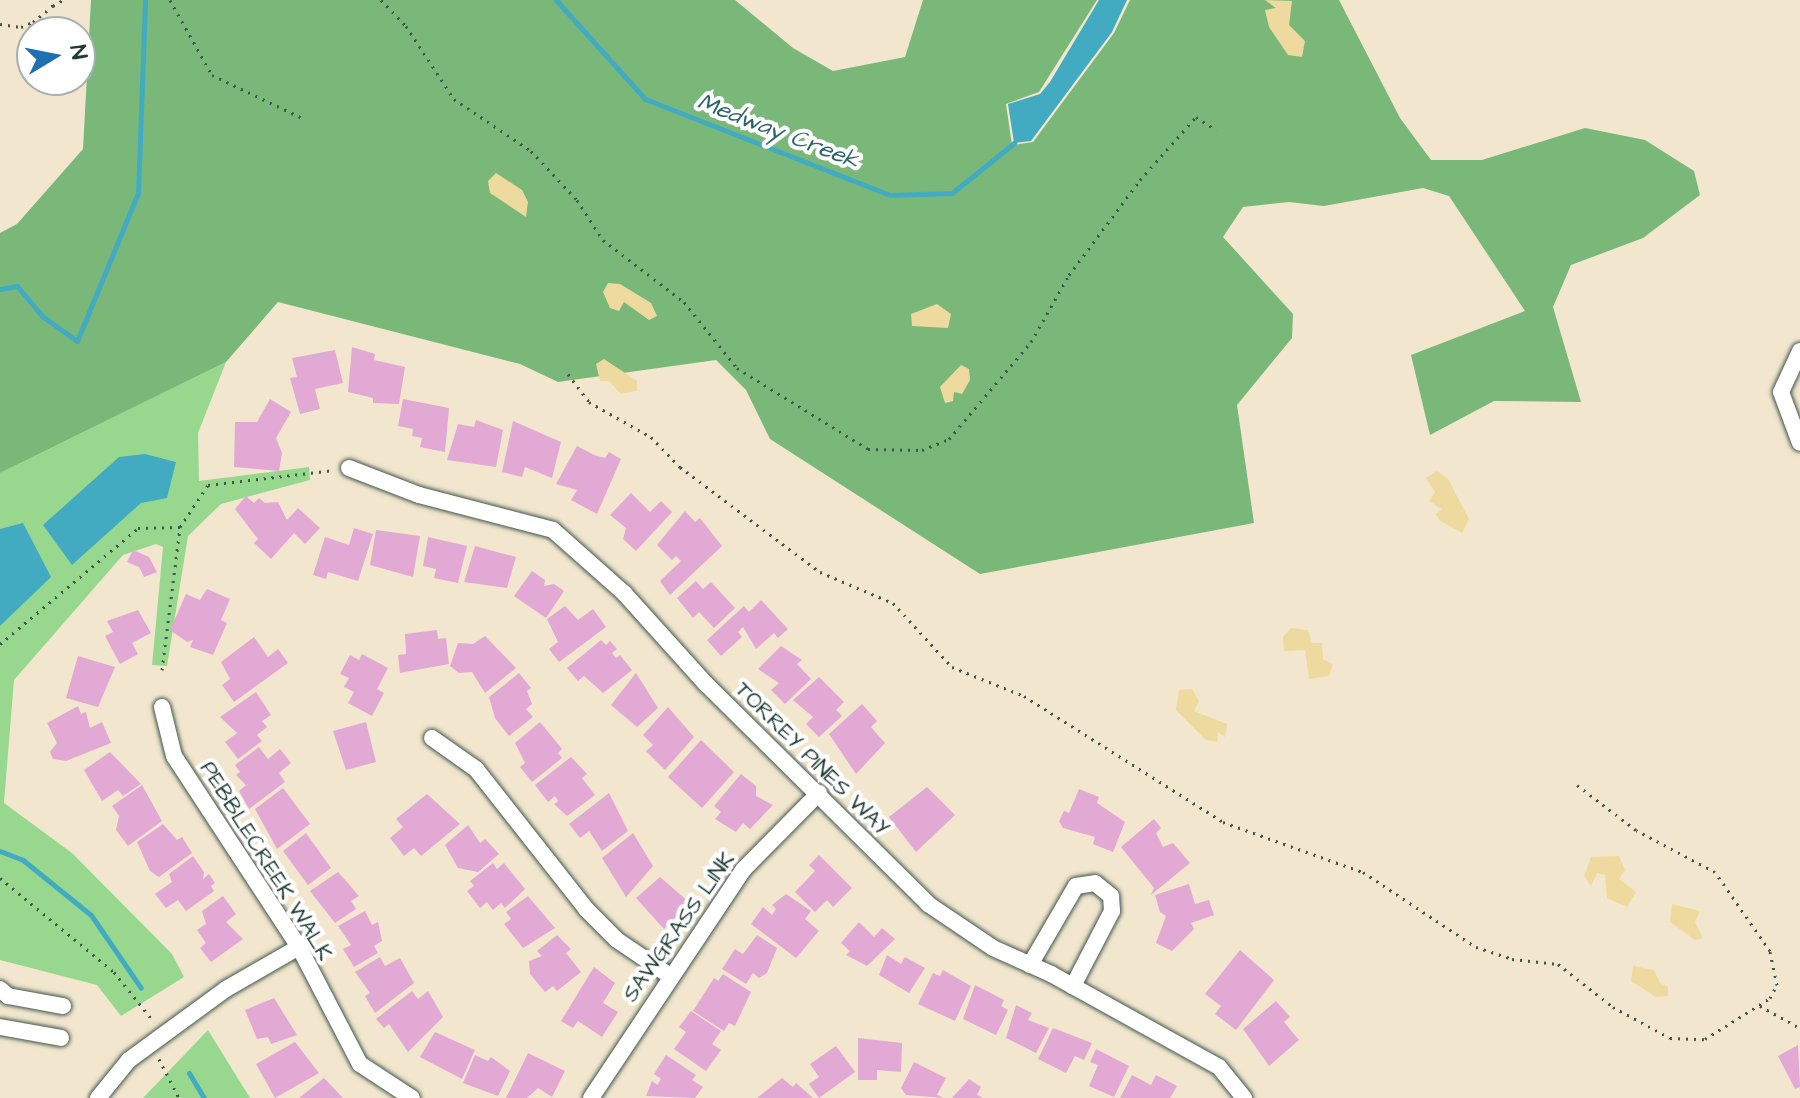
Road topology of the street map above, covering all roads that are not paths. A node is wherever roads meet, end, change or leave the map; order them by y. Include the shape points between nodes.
1 (1800, 351) edge
2 (1800, 443) edge
3 (349, 468) road end
4 (162, 707) dead end
5 (432, 738) dead end
6 (819, 793) junction
7 (299, 947) junction
8 (1030, 965) junction
9 (670, 976) junction
10 (1073, 986) junction
11 (2, 995) edge
12 (63, 1006) dead end
13 (0, 1027) edge
14 (61, 1038) dead end
15 (98, 1098) edge
16 (412, 1098) edge
17 (591, 1098) edge
18 (1244, 1098) edge

1 - 2 street via 1781,392
3 - 6 street, TORREY PINES WAY via 419,495 553,530 624,593 706,684
4 - 7 street, PEBBLECREEK WALK via 174,756
5 - 9 street via 476,769 596,919
6 - 8 street, TORREY PINES WAY via 928,904 993,948
6 - 9 street, SAWGRASS LINK via 744,869
7 - 15 street via 226,989 129,1060
7 - 16 street, PEBBLECREEK WALK via 360,1064
8 - 10 street, TORREY PINES WAY
8 - 10 street via 1076,886 1095,883 1111,896 1112,911
9 - 17 street, SAWGRASS LINK
10 - 18 street, TORREY PINES WAY via 1219,1067
11 - 12 street
13 - 14 street

